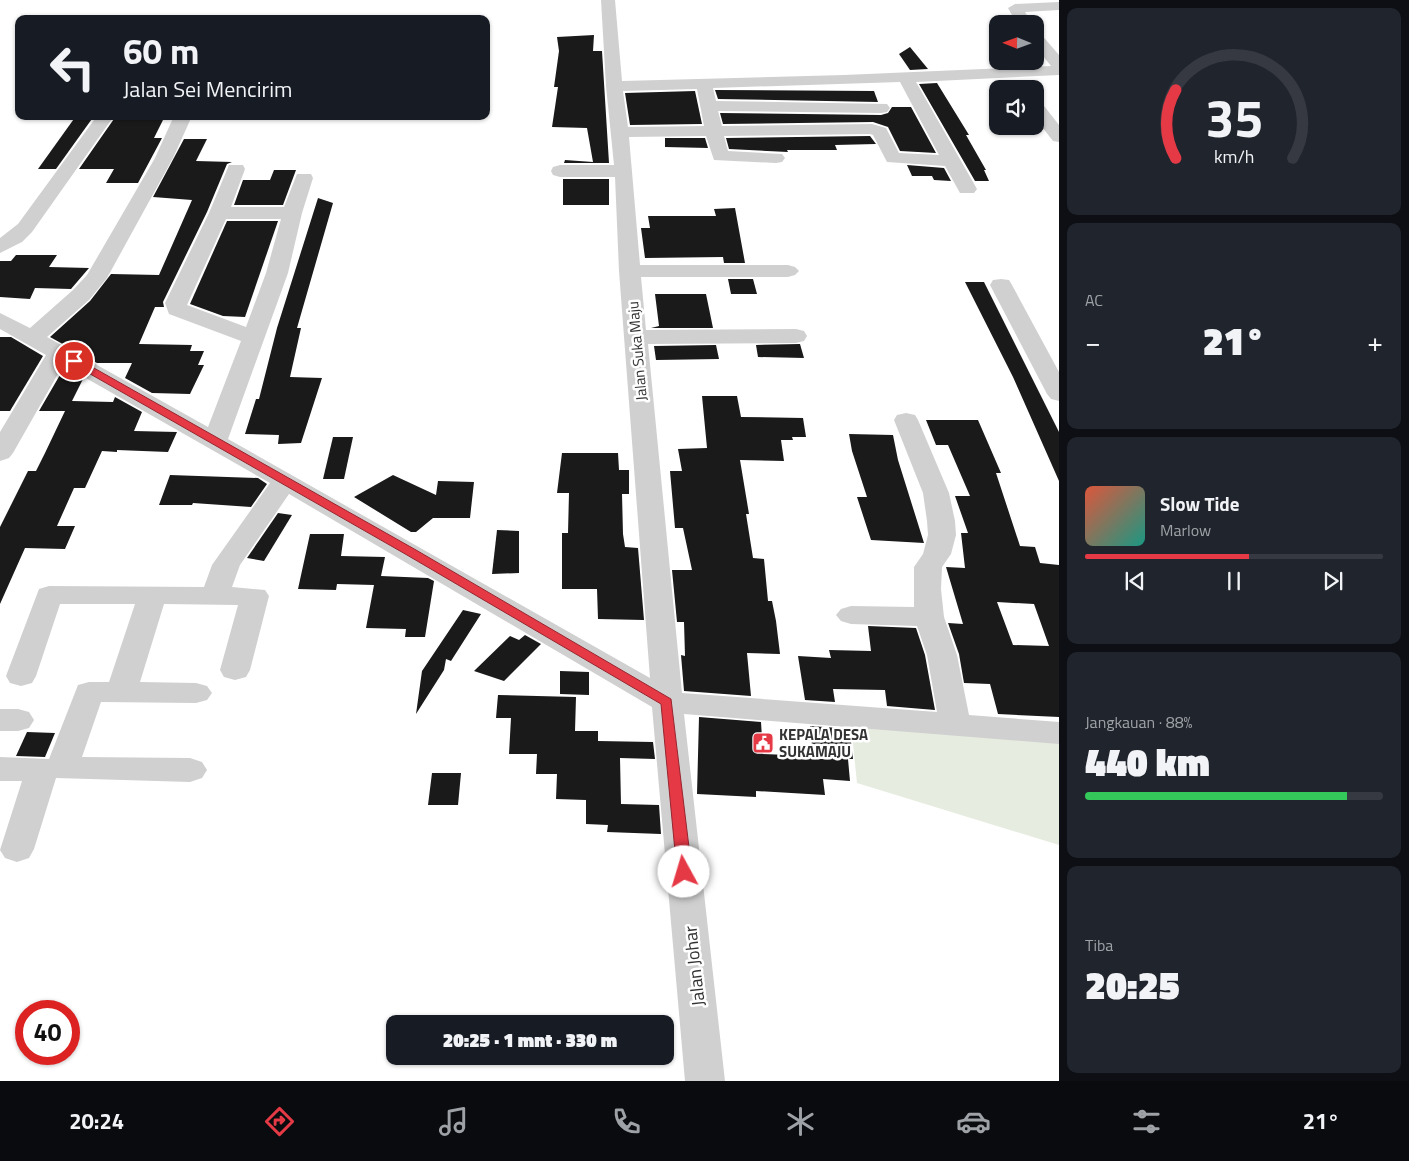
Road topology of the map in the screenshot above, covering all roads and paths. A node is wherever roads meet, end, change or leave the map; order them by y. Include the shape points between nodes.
1 (608, 0) edge
2 (1030, 3) edge
3 (1059, 6) edge
4 (1019, 15) edge
5 (1044, 46) edge
6 (1059, 64) edge
7 (1059, 70) edge
8 (1008, 72) junction
9 (905, 77) junction
10 (1014, 80) edge
11 (704, 83) junction
12 (614, 86) junction
13 (708, 106) junction
14 (881, 108) dead end
15 (1044, 118) edge
16 (103, 120) edge
17 (180, 120) edge
18 (714, 131) junction
19 (620, 132) junction
20 (1059, 137) edge
21 (776, 158) dead end
22 (952, 161) junction
23 (236, 169) dead end
24 (560, 171) dead end
25 (624, 171) junction
26 (304, 178) dead end
27 (967, 189) dead end
28 (219, 213) junction
29 (292, 213) junction
30 (0, 247) edge
31 (630, 271) junction
32 (788, 271) dead end
33 (1001, 285) dead end
34 (0, 320) edge
35 (796, 336) dead end
36 (252, 337) junction
37 (636, 337) junction
38 (32, 338) junction
39 (59, 352) junction
40 (1059, 394) edge
41 (906, 420) dead end
42 (215, 442) junction
43 (0, 453) edge
44 (285, 481) junction
45 (152, 595) junction
46 (215, 595) junction
47 (850, 615) dead end
48 (929, 618) junction
49 (235, 670) dead end
50 (21, 676) dead end
51 (121, 692) junction
52 (196, 693) dead end
53 (667, 702) junction
54 (956, 724) junction
55 (1059, 733) edge
56 (0, 768) edge
57 (190, 770) dead end
58 (17, 849) dead end
59 (705, 1081) edge

1 - 12 street, Jalan Suka Maju
2 - 3 street
2 - 4 street via 1015,8
5 - 6 street
7 - 8 street
8 - 9 street
8 - 10 street
9 - 11 street
9 - 22 street
11 - 12 street
11 - 13 street
12 - 19 street, Jalan Suka Maju
13 - 14 street
13 - 18 street
15 - 20 street
16 - 30 street via 25,228
17 - 38 street via 164,158 96,278
18 - 19 street
18 - 21 street via 720,156
18 - 22 street via 872,129 880,132 893,158
19 - 25 street, Jalan Suka Maju
22 - 27 street
23 - 28 street
24 - 25 street
25 - 31 street, Jalan Suka Maju
26 - 29 street
28 - 29 street
28 - 36 street via 176,303 177,309
29 - 36 street via 277,273 262,319
31 - 32 street
31 - 37 street, Jalan Suka Maju
33 - 40 street
34 - 38 street
35 - 37 street
36 - 42 street
37 - 53 street, Jalan Suka Maju
38 - 39 street
39 - 42 street
39 - 43 street
41 - 48 street via 936,493 941,521 938,554 928,567
42 - 44 street
44 - 46 street via 226,565
44 - 53 street
45 - 46 street
45 - 50 street via 49,595
45 - 51 street
46 - 49 street via 255,596
47 - 48 street
48 - 54 street via 942,655
51 - 52 street
51 - 57 street via 88,692 62,768
53 - 54 street
53 - 59 street, Jalan Johar
54 - 55 street
56 - 58 street via 42,769

